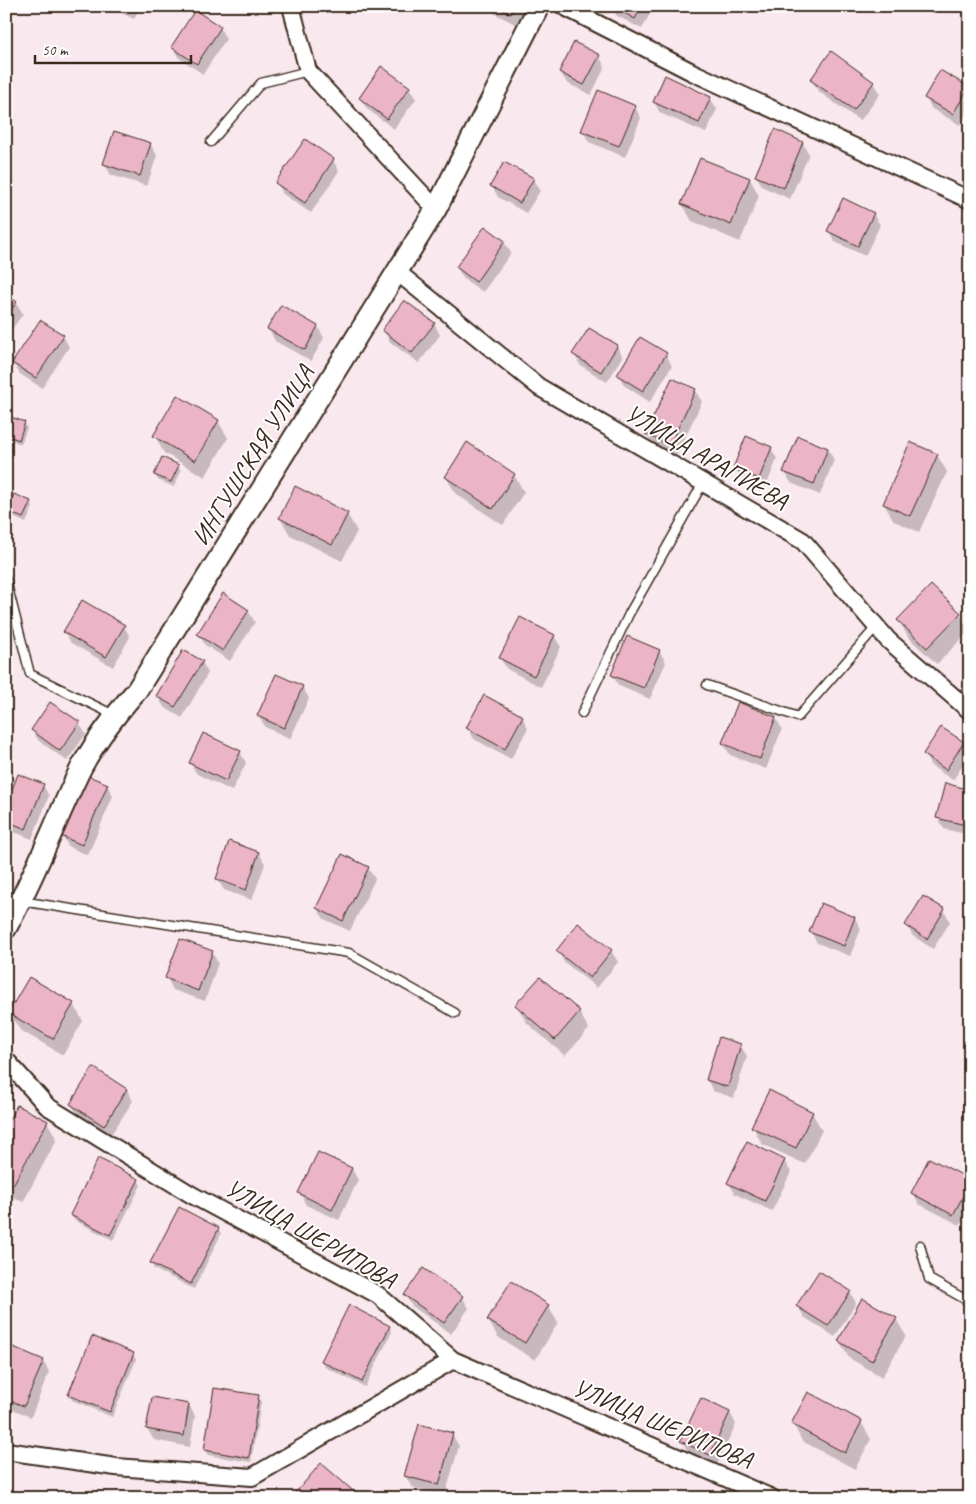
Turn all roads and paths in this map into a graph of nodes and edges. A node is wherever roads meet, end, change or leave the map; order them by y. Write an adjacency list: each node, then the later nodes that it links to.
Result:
1 (291, 6): 4 (street)
2 (539, 6): 7 (street, ИНГУШСКАЯ УЛИЦА)
3 (563, 6): 6 (street)
4 (308, 71): 5 (lane); 7 (street)
5 (211, 142)
6 (970, 200)
7 (436, 209): 8 (street, ИНГУШСКАЯ УЛИЦА)
8 (396, 271): 9 (street, УЛИЦА АРАПИЕВА); 15 (street, ИНГУШСКАЯ УЛИЦА)
9 (703, 483): 11 (street, УЛИЦА АРАПИЕВА); 14 (lane)
10 (6, 580): 15 (lane)
11 (876, 627): 12 (lane); 13 (street, УЛИЦА АРАПИЕВА)
12 (706, 685)
13 (970, 711)
14 (582, 713)
15 (114, 715): 16 (street, ИНГУШСКАЯ УЛИЦА)
16 (21, 901): 17 (street, ИНГУШСКАЯ УЛИЦА); 18 (lane)
17 (6, 928)
18 (455, 1013)
19 (6, 1060): 22 (street, УЛИЦА ШЕРИПОВА)
20 (920, 1245): 21 (lane)
21 (970, 1302)
22 (452, 1360): 23 (street); 24 (street, УЛИЦА ШЕРИПОВА)
23 (6, 1450)
24 (772, 1498)

